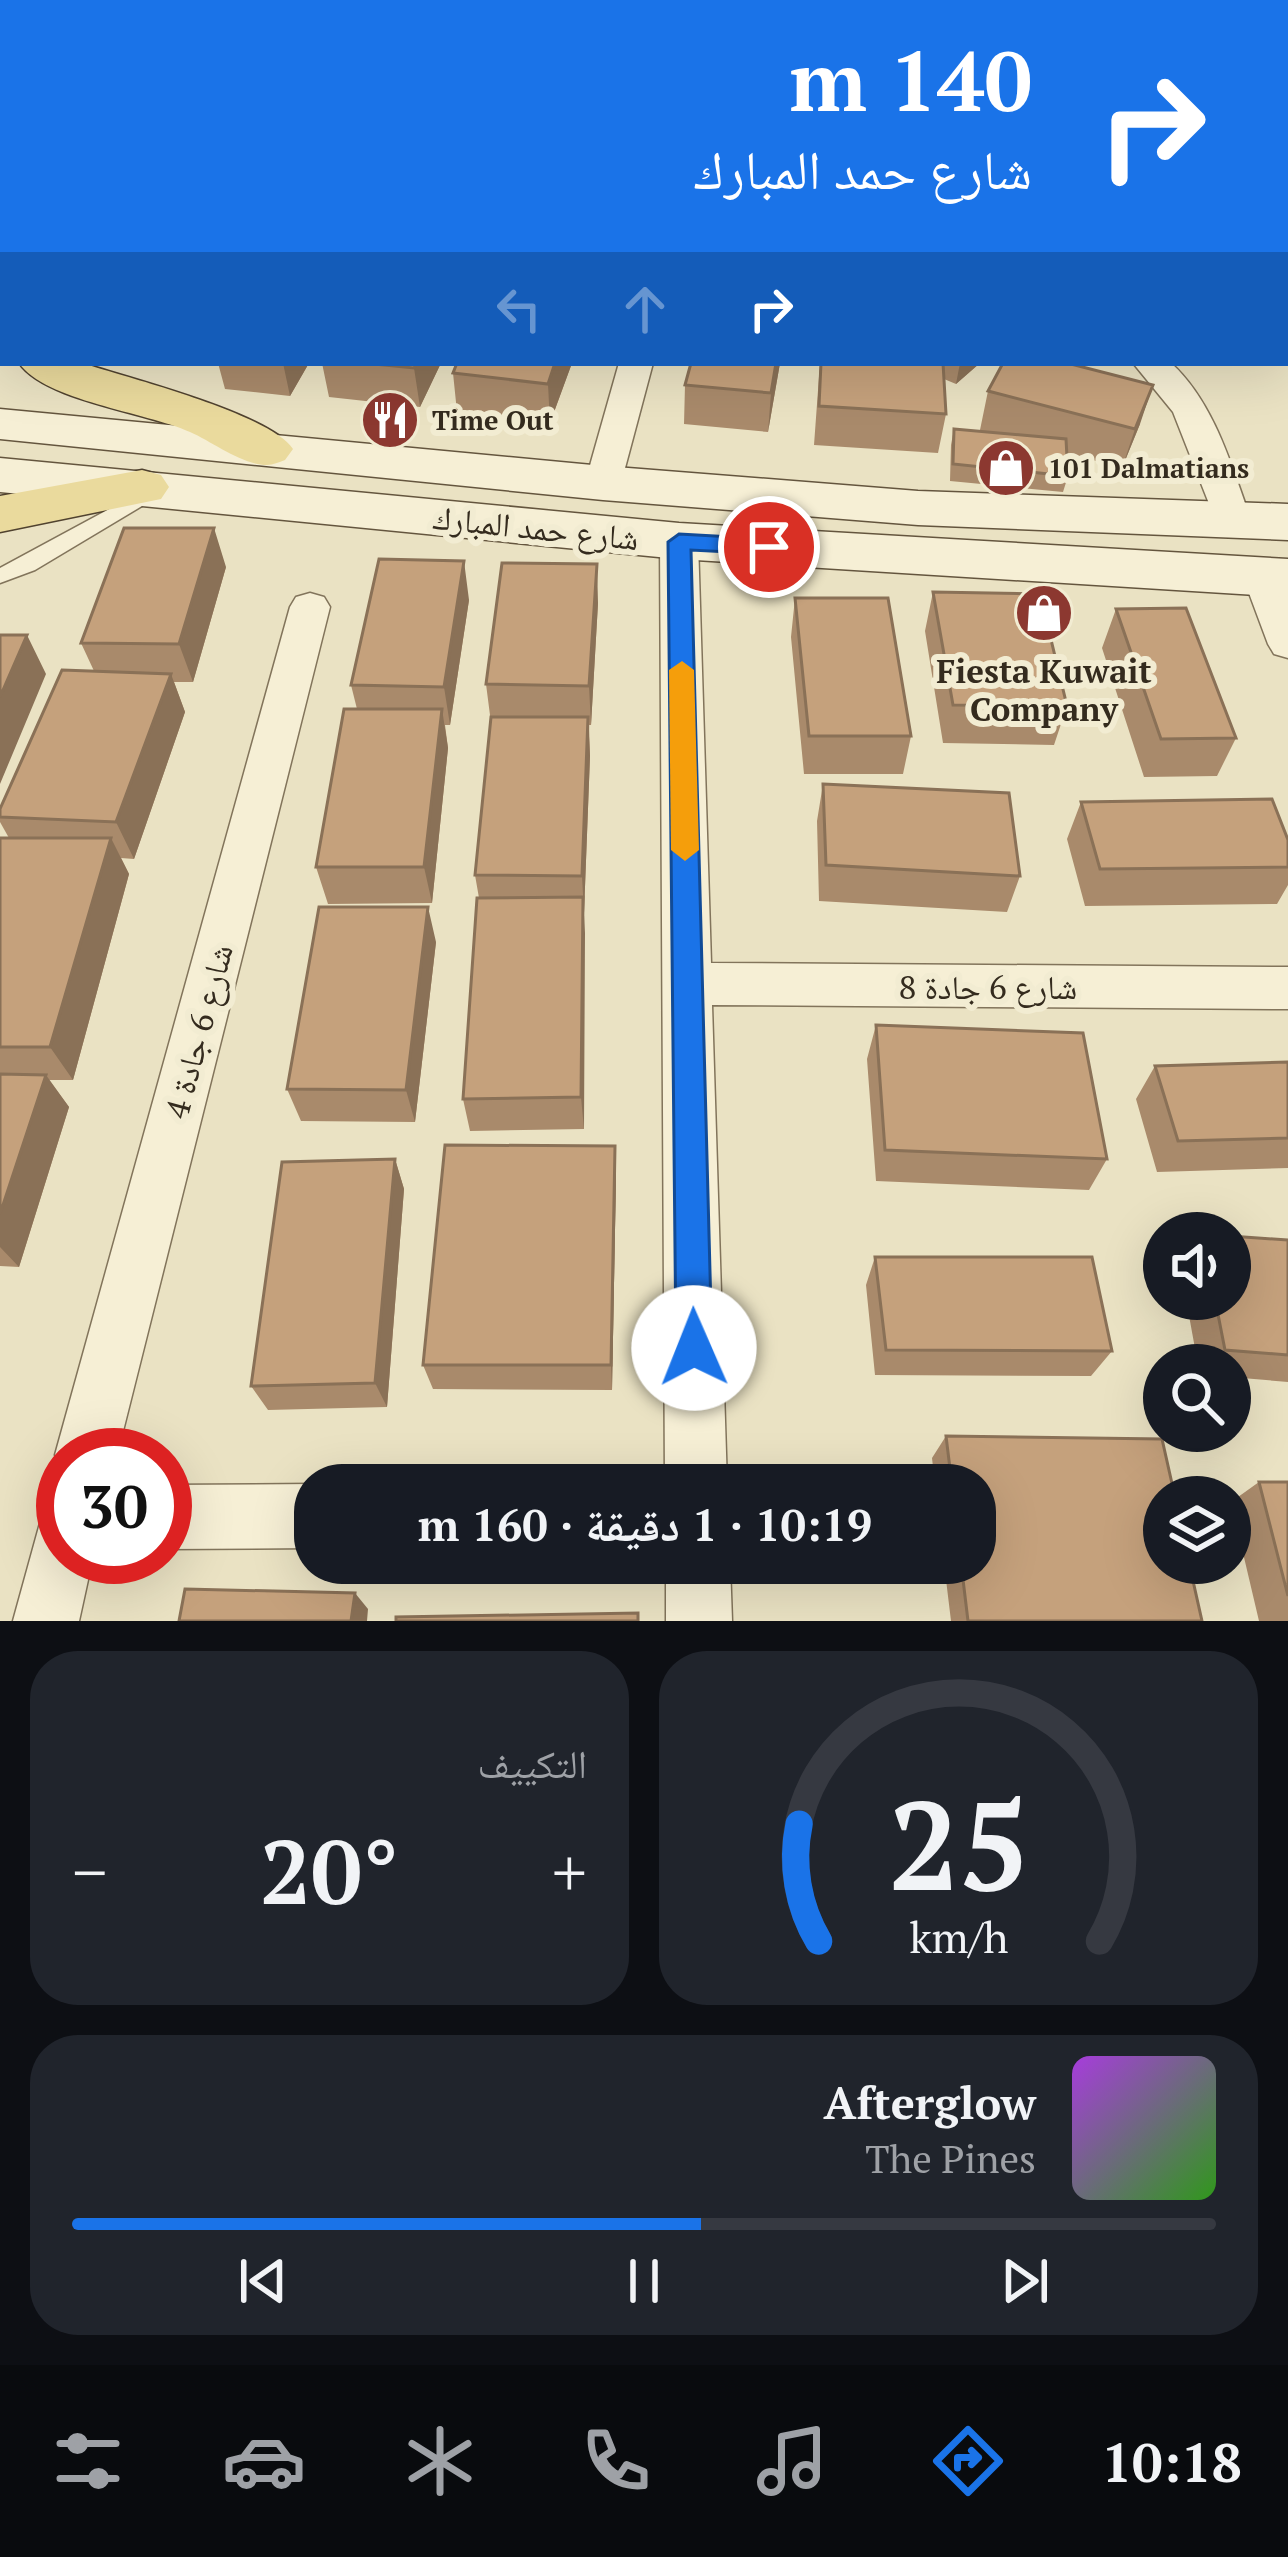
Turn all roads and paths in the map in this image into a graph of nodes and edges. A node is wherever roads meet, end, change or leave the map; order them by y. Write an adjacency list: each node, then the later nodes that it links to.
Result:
1 (50, 366): 5 (main road)
2 (635, 366): 7 (street)
3 (1160, 366): 10 (street)
4 (0, 424): 5 (main road, شارع حمد المبارك)
5 (267, 449): 7 (main road, شارع حمد المبارك)
6 (0, 475): 8 (main road, شارع حمد المبارك)
7 (603, 483): 10 (main road, شارع حمد المبارك)
8 (150, 488): 9 (main road); 12 (main road, شارع حمد المبارك); 13 (lane)
9 (0, 514)
10 (1232, 520): 11 (main road, شارع حمد المبارك)
11 (1288, 522)
12 (679, 542): 14 (main road, شارع حمد المبارك); 17 (street)
13 (0, 576)
14 (1275, 577): 16 (street)
15 (310, 607): 19 (street, شارع 6 جادة 4)
16 (1288, 644)
17 (687, 984): 18 (street, شارع 6 جادة 8); 20 (street)
18 (1288, 988)
19 (93, 1428)
20 (696, 1464)
21 (192, 1516): 22 (street)
22 (294, 1516)
23 (54, 1584): 25 (street)
24 (698, 1584): 26 (street)
25 (46, 1621)
26 (699, 1621)

